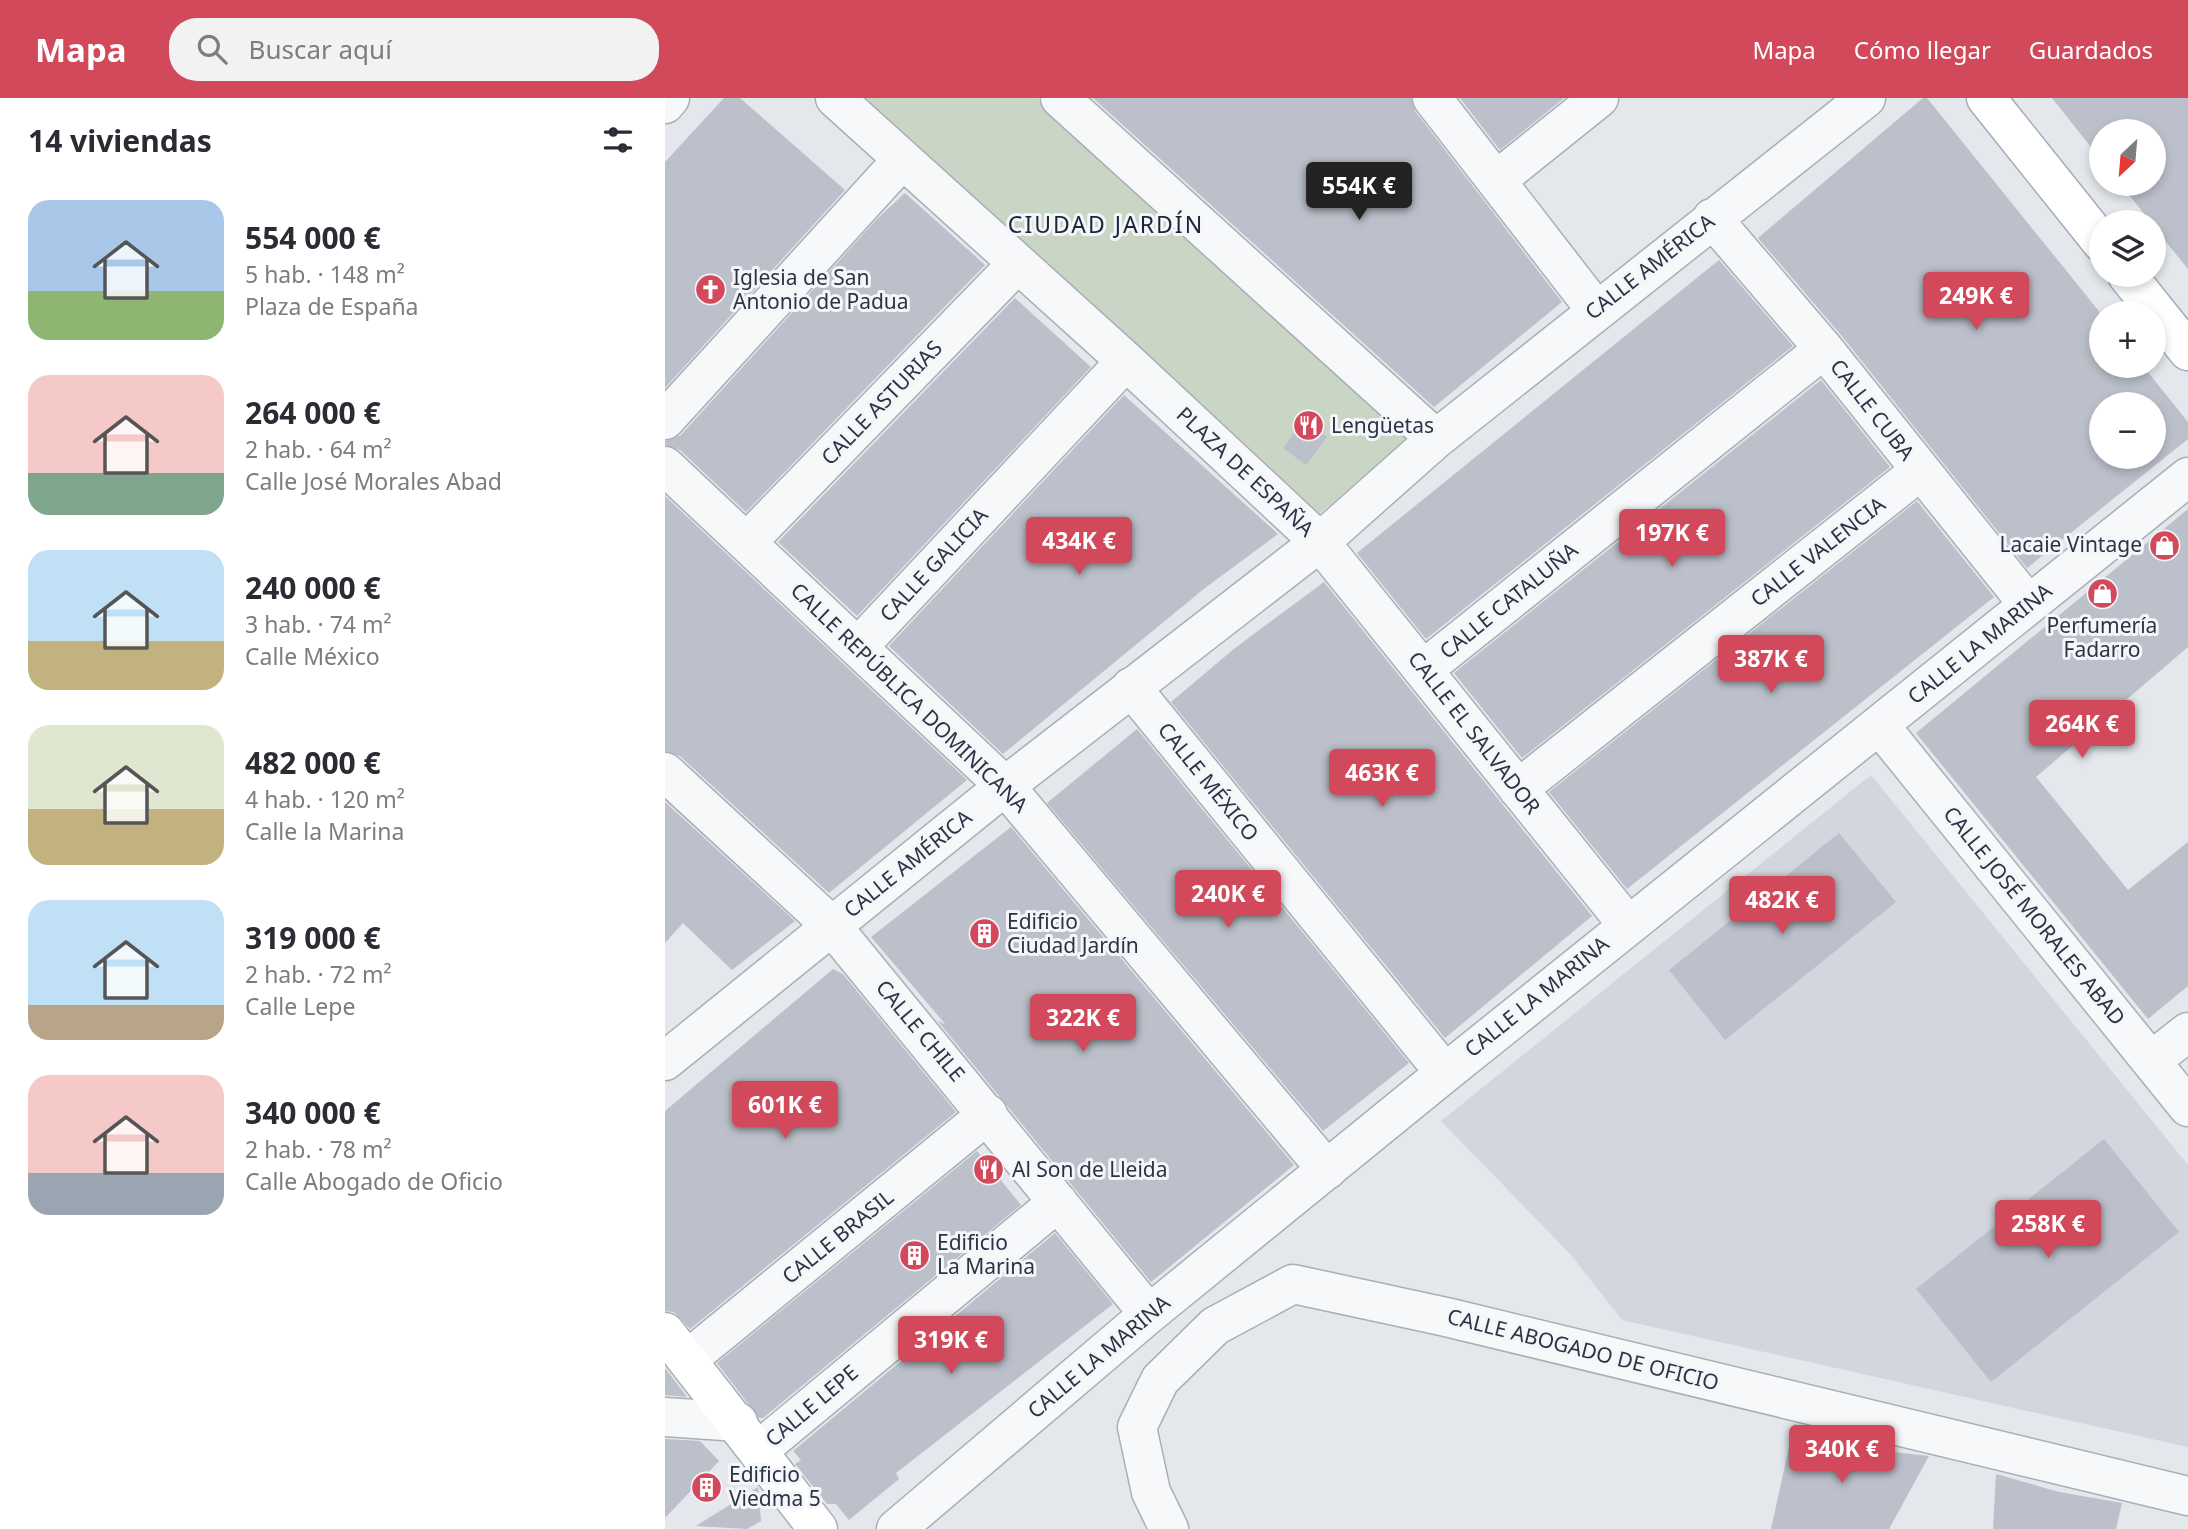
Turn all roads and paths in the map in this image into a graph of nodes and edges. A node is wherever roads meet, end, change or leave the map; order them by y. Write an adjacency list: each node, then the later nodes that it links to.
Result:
1 (670, 98): 8 (street)
2 (835, 98): 9 (street, PLAZA DE ESPAÑA)
3 (1060, 98): 20 (street)
4 (1432, 98): 10 (street)
5 (1599, 98): 10 (street)
6 (1866, 98): 11 (street, CALLE AMÉRICA)
7 (1986, 98): 12 (main road)
8 (665, 104)
9 (902, 160): 13 (street, PLAZA DE ESPAÑA); 19 (street)
10 (1498, 179): 15 (street)
11 (1712, 218): 15 (street, CALLE AMÉRICA); 16 (street, CALLE CUBA)
12 (2089, 227)
13 (1017, 264): 18 (street, PLAZA DE ESPAÑA); 24 (street, CALLE ASTURIAS)
14 (2137, 287): 17 (main road)
15 (1596, 310): 20 (street, CALLE AMÉRICA)
16 (1824, 349): 22 (street, CALLE CUBA); 28 (street, CALLE CATALUÑA)
17 (2188, 351)
18 (1126, 361): 25 (street, PLAZA DE ESPAÑA); 27 (street, CALLE GALICIA)
19 (665, 420)
20 (1436, 439): 25 (street, PLAZA DE ESPAÑA)
21 (665, 466): 24 (street, CALLE REPÚBLICA DOMINICANA)
22 (1920, 471): 26 (street, CALLE CUBA); 33 (street, CALLE VALENCIA)
23 (2188, 477): 26 (street, CALLE LA MARINA)
24 (748, 541): 27 (street, CALLE REPÚBLICA DOMINICANA)
25 (1321, 542): 28 (street, CALLE EL SALVADOR); 29 (street, CALLE AMÉRICA)
26 (2028, 604): 30 (street, CALLE LA MARINA)
27 (857, 647): 32 (street, CALLE REPÚBLICA DOMINICANA)
28 (1423, 669): 33 (street, CALLE EL SALVADOR)
29 (1131, 687): 32 (street, CALLE AMÉRICA); 39 (street, CALLE MÉXICO)
30 (1880, 726): 35 (street, CALLE LA MARINA); 38 (street, CALLE JOSÉ MORALES ABAD)
31 (665, 772): 34 (street, CALLE CHILE)
32 (1005, 786): 34 (street, CALLE AMÉRICA); 42 (street, CALLE REPÚBLICA DOMINICANA)
33 (1518, 789): 35 (street, CALLE EL SALVADOR)
34 (831, 925): 37 (street, CALLE AMÉRICA); 41 (street, CALLE CHILE)
35 (1627, 925): 39 (street, CALLE LA MARINA)
36 (2188, 1032): 38 (street)
37 (671, 1046)
38 (2151, 1061): 40 (street, CALLE JOSÉ MORALES ABAD)
39 (1445, 1073): 42 (street, CALLE LA MARINA)
40 (2188, 1107)
41 (988, 1114): 43 (street, CALLE CHILE); 45 (street, CALLE BRASIL)
42 (1327, 1170): 44 (street, CALLE LA MARINA)
43 (1058, 1202): 44 (street, CALLE CHILE); 47 (street, CALLE LEPE)
44 (1149, 1314): 50 (street, CALLE LA MARINA)
45 (676, 1345): 47 (main road)
46 (665, 1417): 47 (street)
47 (748, 1436): 49 (main road)
48 (2188, 1496): 51 (street, CALLE ABOGADO DE OFICIO)
49 (818, 1529)
50 (896, 1529)
51 (1169, 1529)

